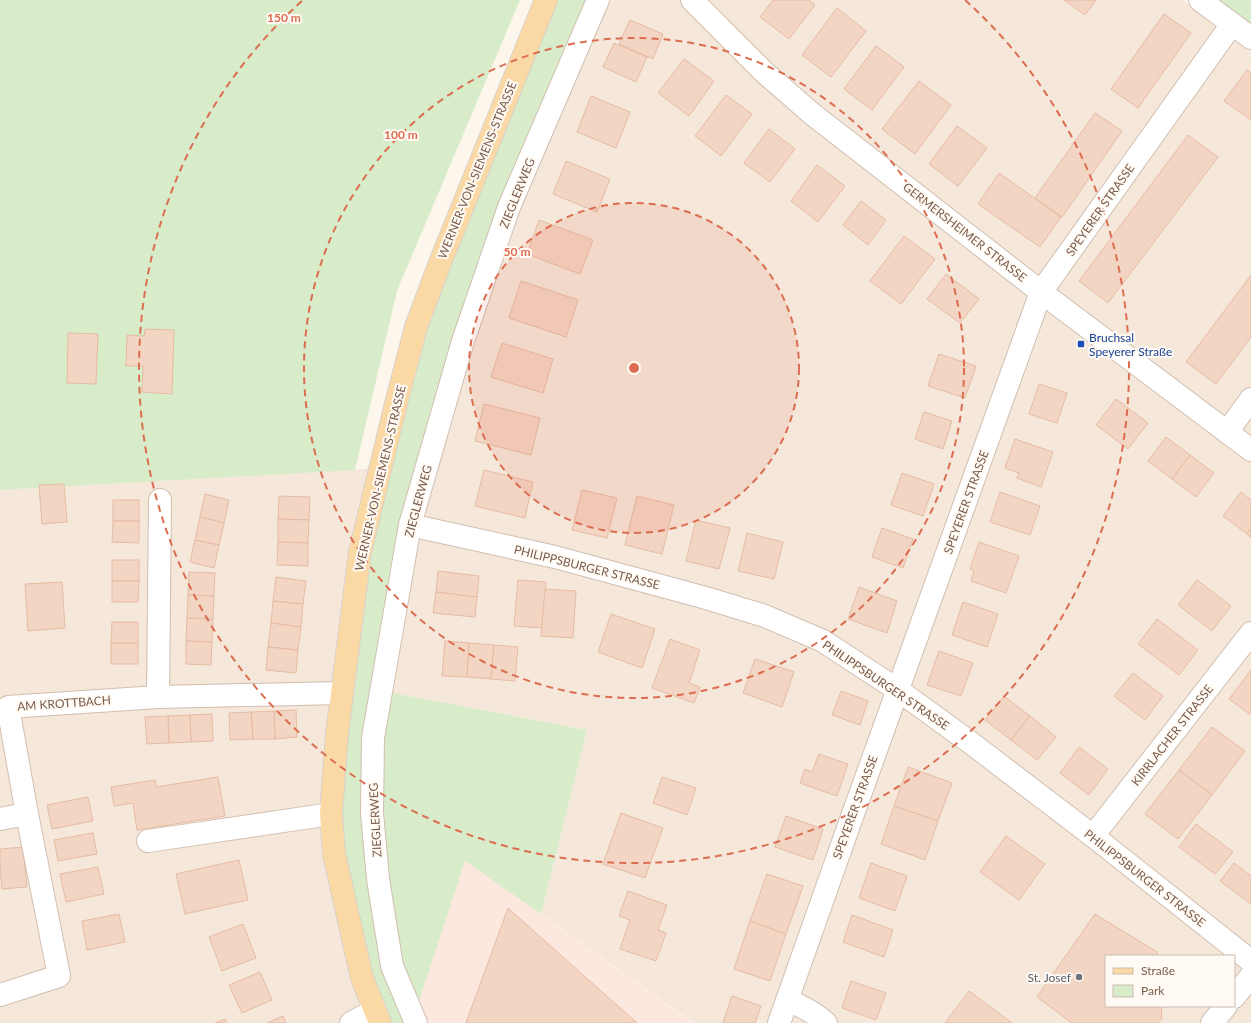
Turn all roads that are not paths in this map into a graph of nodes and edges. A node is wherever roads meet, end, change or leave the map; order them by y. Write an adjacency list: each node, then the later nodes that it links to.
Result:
1 (546, 0): 15 (main road, WERNER-VON-SIEMENS-STRASSE)
2 (598, 0): 12 (street, ZIEGLERWEG)
3 (692, 0): 7 (street, GERMERSHEIMER STRASSE)
4 (1200, 0): 5 (street)
5 (1232, 24): 6 (street); 7 (street, SPEYERER STRASSE)
6 (1251, 38)
7 (1041, 292): 9 (street, GERMERSHEIMER STRASSE); 14 (street, SPEYERER STRASSE)
8 (1251, 399): 9 (street)
9 (1227, 432): 10 (street, GERMERSHEIMER STRASSE)
10 (1251, 450)
11 (160, 500): 16 (street)
12 (410, 525): 14 (street, PHILIPPSBURGER STRASSE); 30 (street, ZIEGLERWEG)
13 (1251, 633): 20 (street, KIRRLACHER STRASSE)
14 (898, 690): 20 (street, PHILIPPSBURGER STRASSE); 26 (street, SPEYERER STRASSE)
15 (341, 693): 16 (street, AM KROTTBACH); 18 (main road, WERNER-VON-SIEMENS-STRASSE)
16 (158, 697): 17 (street, AM KROTTBACH)
17 (27, 814): 19 (street); 24 (street, AM KROTTBACH)
18 (331, 814): 21 (street); 28 (main road, WERNER-VON-SIEMENS-STRASSE)
19 (0, 819)
20 (1092, 836): 22 (street, PHILIPPSBURGER STRASSE)
21 (148, 841)
22 (1251, 962)
23 (1251, 976): 25 (street)
24 (0, 995)
25 (1235, 996)
26 (787, 1000): 31 (street, SPEYERER STRASSE); 32 (street)
27 (1225, 1007): 33 (street)
28 (377, 1017): 29 (street)
29 (351, 1023)
30 (416, 1023)
31 (779, 1023)
32 (826, 1023)
33 (1212, 1023)

